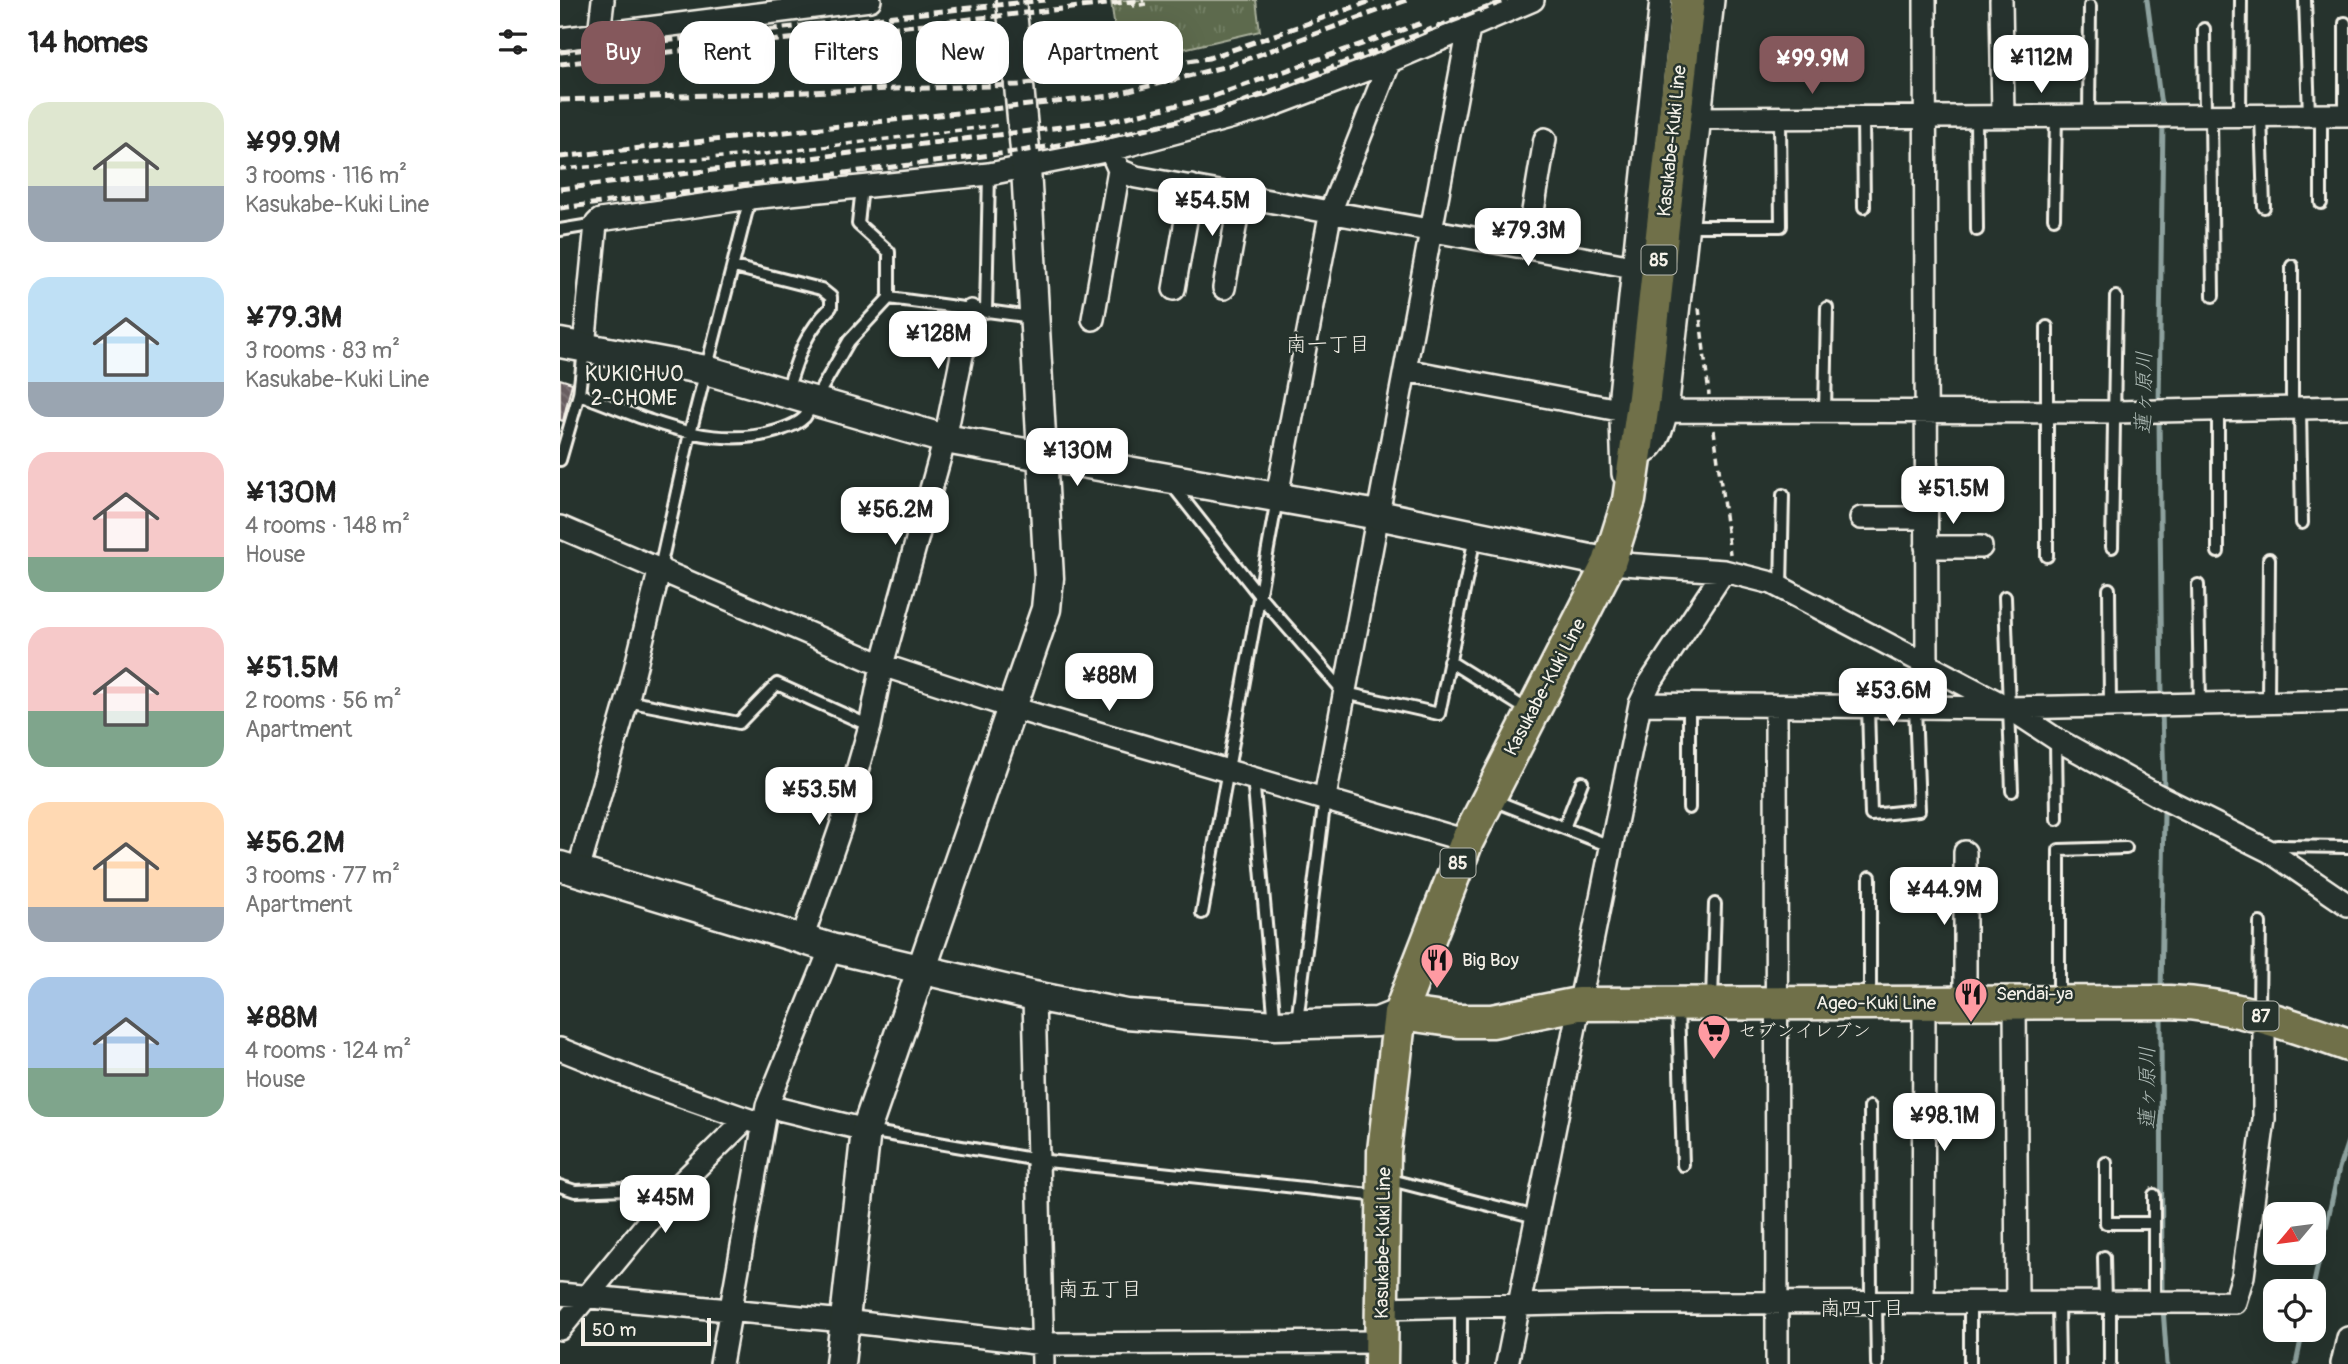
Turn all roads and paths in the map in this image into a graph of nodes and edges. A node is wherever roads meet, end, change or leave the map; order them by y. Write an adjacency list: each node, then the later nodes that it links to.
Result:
1 (603, 0): 15 (street)
2 (870, 0): 17 (street)
3 (1011, 0): 38 (street)
4 (1133, 0): 13 (path)
5 (1533, 0): 18 (street)
6 (1661, 0): 58 (street)
7 (1688, 0): 35 (main road, Kasukabe-Kuki Line / 85)
8 (1713, 0): 35 (street)
9 (1925, 0): 33 (street)
10 (2001, 0): 27 (street)
11 (2241, 0): 23 (lane)
12 (2305, 0): 24 (lane)
13 (1146, 4)
14 (2090, 6): 29 (lane)
15 (601, 21)
16 (2345, 23): 25 (lane)
17 (665, 26)
18 (1469, 27): 22 (street); 53 (street)
19 (2204, 29): 30 (lane)
20 (581, 36): 21 (street)
21 (560, 39)
22 (1390, 61): 37 (street); 49 (street)
23 (2250, 115): 24 (street); 30 (street); 48 (lane)
24 (2315, 115): 25 (street); 46 (lane)
25 (2347, 115)
26 (1976, 116): 27 (street); 33 (street); 55 (lane)
27 (2003, 116): 28 (street)
28 (2056, 116): 29 (street); 50 (lane)
29 (2089, 116): 30 (street)
30 (2208, 116): 62 (lane)
31 (1780, 117): 32 (street); 35 (street); 52 (lane)
32 (1863, 117): 33 (street); 47 (lane)
33 (1926, 117): 79 (street)
34 (1009, 124): 39 (path)
35 (1686, 124): 52 (street); 87 (main road, Kasukabe-Kuki Line / 85)
36 (1545, 139): 56 (street)
37 (1110, 150): 38 (street); 40 (street)
38 (1026, 167): 41 (street); 67 (street)
39 (560, 169)
40 (1119, 170): 42 (street); 68 (street)
41 (989, 174): 43 (street); 66 (lane)
42 (1192, 186): 44 (street); 61 (street)
43 (862, 187): 45 (street); 64 (lane)
44 (1241, 195): 49 (street); 60 (street)
45 (750, 198): 51 (street); 57 (lane)
46 (2320, 203)
47 (1864, 207)
48 (2264, 207)
49 (1331, 210): 53 (street); 91 (street)
50 (2054, 218)
51 (597, 224): 54 (lane); 70 (street)
52 (1688, 226): 78 (street)
53 (1432, 228): 56 (street); 72 (street)
54 (560, 230)
55 (1977, 230)
56 (1527, 247): 58 (street)
57 (734, 267): 71 (lane); 74 (lane)
58 (1633, 267): 77 (street)
59 (2292, 267): 76 (lane)
60 (1224, 288)
61 (1174, 289)
62 (2213, 296)
63 (2116, 297): 83 (lane)
64 (890, 298): 66 (lane); 74 (lane)
65 (1827, 308): 82 (lane)
66 (979, 311): 67 (lane); 85 (street)
67 (1032, 317): 86 (street)
68 (1093, 319)
69 (2047, 327): 80 (lane)
70 (572, 345): 71 (street); 73 (lane)
71 (706, 370): 74 (street); 84 (lane)
72 (1405, 370): 77 (street); 93 (street)
73 (579, 394): 84 (lane); 88 (lane)
74 (799, 399): 84 (lane); 85 (street)
75 (2348, 407): 76 (street)
76 (2296, 408): 81 (street); 96 (lane)
77 (1619, 410): 92 (street)
78 (1667, 411): 82 (street); 87 (street)
79 (1924, 411): 80 (street); 82 (street); 95 (street)
80 (2048, 411): 83 (street); 103 (lane)
81 (2218, 411): 83 (street); 102 (lane)
82 (1825, 412)
83 (2115, 412): 101 (lane)
84 (690, 433): 106 (lane)
85 (945, 439): 86 (street); 115 (street)
86 (1040, 457): 89 (street); 127 (street)
87 (1636, 458): 92 (main road, Kasukabe-Kuki Line / 85)
88 (560, 460)
89 (1166, 477): 91 (street); 111 (lane)
90 (1783, 495): 109 (lane)
91 (1278, 496): 93 (street); 111 (lane)
92 (1629, 500): 105 (main road, Kasukabe-Kuki Line / 85)
93 (1378, 515): 98 (street); 116 (street)
94 (1861, 518): 95 (street)
95 (1925, 518): 99 (street)
96 (2302, 523)
97 (560, 527): 106 (street)
98 (1476, 537): 105 (street); 113 (lane)
99 (1926, 547): 100 (street); 114 (street)
100 (1981, 547)
101 (2112, 548)
102 (2218, 552)
103 (2047, 556)
104 (2269, 559): 120 (lane)
105 (1609, 564): 107 (street); 129 (main road, Kasukabe-Kuki Line / 85)
106 (660, 568): 115 (street); 117 (street)
107 (1724, 571): 109 (street); 121 (street)
108 (2198, 586): 119 (lane)
109 (1781, 588): 114 (street)
110 (2109, 589): 123 (lane)
111 (1259, 595): 116 (lane); 132 (lane)
112 (2005, 597): 128 (lane)
113 (1449, 662): 116 (lane); 129 (lane)
114 (1927, 664): 128 (street)
115 (883, 665): 127 (street); 130 (street)
116 (1345, 693): 136 (street)
117 (627, 701): 130 (lane); 147 (street)
118 (2348, 701): 120 (street)
119 (2200, 703): 120 (street); 123 (street)
120 (2268, 703)
121 (1640, 704): 122 (street); 142 (street)
122 (1689, 705): 124 (street); 138 (lane)
123 (2110, 705): 128 (street)
124 (1776, 707): 125 (street); 162 (street)
125 (1868, 707): 126 (street); 126 (lane)
126 (1915, 707): 128 (street)
127 (1013, 708): 132 (street); 155 (street)
128 (2009, 708): 131 (street); 135 (lane)
129 (1531, 712): 137 (main road, Kasukabe-Kuki Line / 85)
130 (870, 726): 153 (street)
131 (2056, 739): 139 (lane); 150 (street)
132 (1227, 769): 133 (street); 151 (lane)
133 (1253, 777): 136 (street); 168 (lane)
134 (1582, 782): 140 (lane)
135 (2012, 791)
136 (1325, 797): 141 (street); 168 (lane)
137 (1487, 797): 140 (lane); 141 (main road, Kasukabe-Kuki Line / 85)
138 (1689, 808)
139 (2057, 819)
140 (1564, 828): 142 (lane)
141 (1467, 841): 166 (main road, Kasukabe-Kuki Line / 85)
142 (1610, 846): 159 (street)
143 (2277, 846): 144 (lane)
144 (2348, 847)
145 (2126, 848): 158 (lane)
146 (1965, 852): 165 (street)
147 (569, 869): 153 (street)
148 (1870, 877): 163 (lane)
149 (1716, 904): 161 (lane)
150 (2348, 905)
151 (1202, 913)
152 (2260, 923): 167 (lane)
153 (802, 939): 154 (street)
154 (831, 948): 155 (street); 172 (street)
155 (921, 970): 156 (street); 173 (street)
156 (1034, 996): 168 (street); 174 (street)
157 (2015, 1002): 158 (main road, Ageo-Kuki Line / 87); 165 (main road, Ageo-Kuki Line / 87); 189 (street)
158 (2059, 1002): 167 (main road, Ageo-Kuki Line / 87)
159 (1578, 1003): 160 (main road, Ageo-Kuki Line / 87); 166 (main road, Ageo-Kuki Line / 87); 181 (street)
160 (1678, 1003): 161 (main road, Ageo-Kuki Line / 87); 176 (lane)
161 (1712, 1003): 162 (main road, Ageo-Kuki Line / 87)
162 (1777, 1003): 163 (main road, Ageo-Kuki Line / 87); 193 (street)
163 (1870, 1003): 164 (main road, Ageo-Kuki Line / 87)
164 (1924, 1003): 165 (main road, Ageo-Kuki Line / 87); 187 (street)
165 (1965, 1003)
166 (1400, 1013): 168 (street); 179 (main road, Kasukabe-Kuki Line / 85)
167 (2262, 1016): 169 (main road, Ageo-Kuki Line / 87); 192 (street)
168 (1286, 1025)
169 (2348, 1045)
170 (560, 1049): 172 (street)
171 (1870, 1107): 186 (lane)
172 (759, 1117): 173 (street); 178 (street); 197 (street)
173 (866, 1130): 174 (lane); 198 (street)
174 (1038, 1160): 179 (lane); 202 (street)
175 (2106, 1163): 182 (lane)
176 (1683, 1165)
177 (560, 1186): 178 (lane)
178 (677, 1187): 185 (street)
179 (1383, 1187): 181 (lane); 196 (main road, Kasukabe-Kuki Line / 85)
180 (2154, 1195): 182 (lane)
181 (1536, 1217): 194 (street)
182 (2154, 1223): 192 (lane)
183 (2104, 1257): 191 (lane)
184 (560, 1294): 185 (street)
185 (584, 1297): 197 (street); 199 (street)
186 (1874, 1303): 187 (street); 193 (street); 208 (lane)
187 (1923, 1303): 188 (street)
188 (1970, 1303): 189 (street); 209 (lane)
189 (2017, 1303): 190 (street)
190 (2058, 1303): 191 (street); 210 (lane)
191 (2108, 1303): 192 (street); 211 (lane)
192 (2154, 1303)
193 (1778, 1304): 194 (street); 207 (street)
194 (1518, 1305): 195 (street); 206 (street)
195 (1461, 1306): 196 (street); 205 (lane)
196 (1381, 1308): 201 (main road, Kasukabe-Kuki Line / 85)
197 (731, 1312): 198 (street); 203 (street)
198 (844, 1321): 202 (street); 204 (street)
199 (560, 1329)
200 (2348, 1338): 212 (street)
201 (1381, 1353): 202 (street)
202 (1043, 1354)
203 (721, 1364)
204 (840, 1364)
205 (1461, 1364)
206 (1507, 1364)
207 (1777, 1364)
208 (1877, 1364)
209 (1970, 1364)
210 (2059, 1364)
211 (2110, 1364)
212 (2342, 1364)

